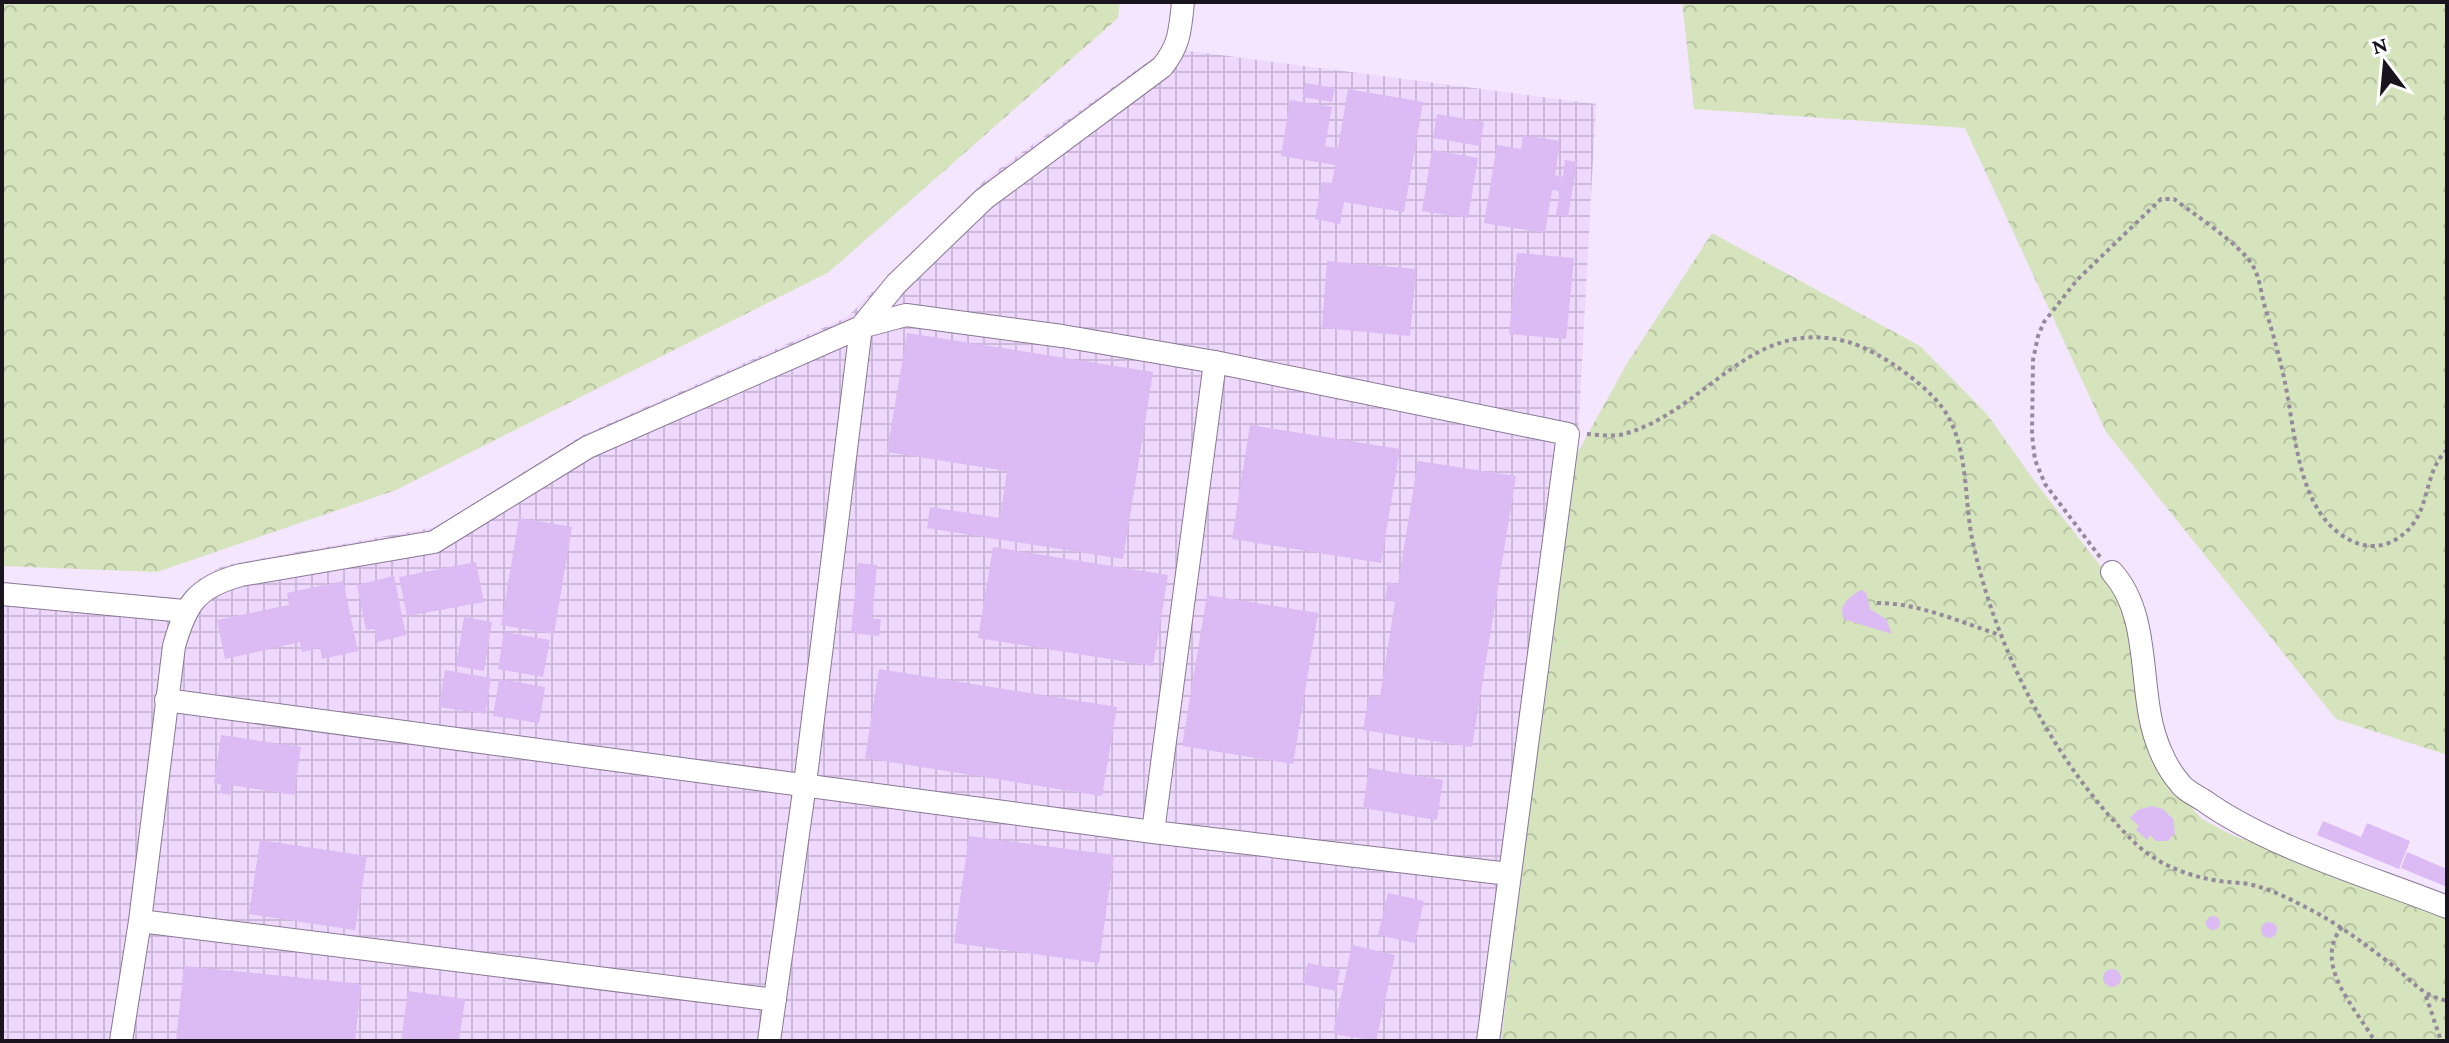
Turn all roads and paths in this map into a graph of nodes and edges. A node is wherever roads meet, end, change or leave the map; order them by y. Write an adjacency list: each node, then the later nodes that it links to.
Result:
1 (1183, 2): 2 (street)
2 (861, 327): 3 (street); 9 (street); 12 (street)
3 (1215, 362): 4 (street); 13 (street)
4 (1568, 434): 10 (path); 14 (street)
5 (2447, 450): 6 (path)
6 (2112, 572): 15 (street)
7 (2, 594): 9 (street)
8 (1877, 603): 10 (path)
9 (184, 611): 11 (street)
10 (2000, 635): 17 (path)
11 (166, 700): 12 (street); 16 (street)
12 (805, 784): 13 (street); 19 (street)
13 (1153, 832): 14 (street)
14 (1509, 874): 24 (street)
15 (2447, 907)
16 (140, 921): 19 (street); 22 (street)
17 (2342, 927): 18 (path); 21 (path)
18 (2426, 996): 20 (path); 25 (path)
19 (775, 1000): 23 (street)
20 (2447, 1001)
21 (2374, 1040)
22 (121, 1041)
23 (769, 1041)
24 (1488, 1041)
25 (2441, 1041)

